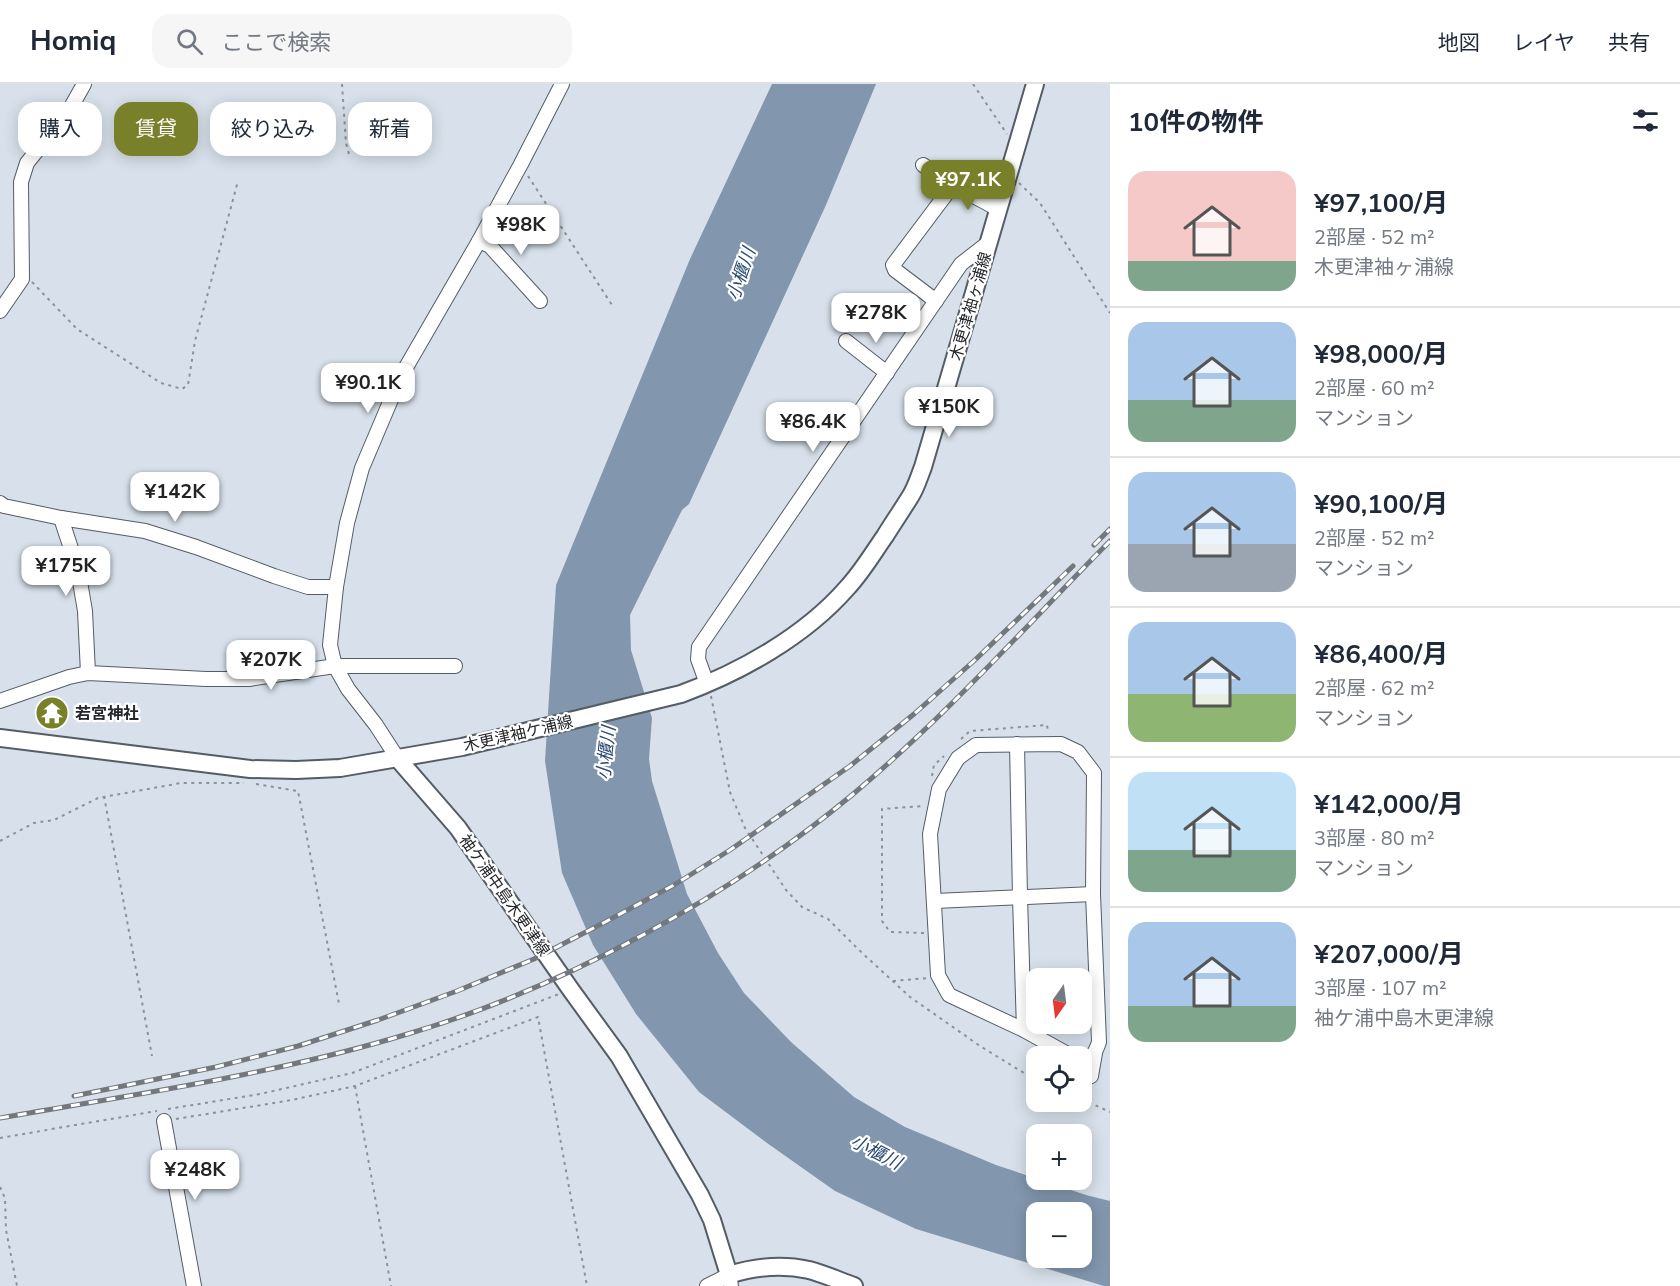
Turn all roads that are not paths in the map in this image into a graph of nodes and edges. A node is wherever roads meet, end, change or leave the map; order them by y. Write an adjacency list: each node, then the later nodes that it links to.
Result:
1 (84, 84): 11 (street)
2 (562, 84): 7 (street)
3 (1035, 84): 6 (main road, 木更津袖ヶ浦線)
4 (923, 165): 5 (street)
5 (953, 185): 6 (street); 10 (street)
6 (998, 209): 8 (main road, 木更津袖ヶ浦線)
7 (479, 241): 9 (street); 16 (street)
8 (988, 243): 10 (street); 20 (main road, 木更津袖ヶ浦線)
9 (540, 301)
10 (936, 301): 13 (street)
11 (0, 311)
12 (846, 341): 13 (street)
13 (887, 373): 20 (street)
14 (0, 503): 15 (street)
15 (61, 518): 16 (street); 19 (street)
16 (336, 587): 17 (street)
17 (335, 666): 18 (street); 19 (street); 24 (street)
18 (455, 666)
19 (88, 673): 21 (street)
20 (707, 684): 24 (main road, 木更津袖ケ浦線)
21 (0, 701)
22 (0, 738): 24 (main road)
23 (1017, 744): 25 (street); 26 (street); 27 (street)
24 (398, 759): 34 (main road, 袖ケ浦中島木更津線)
25 (1094, 894): 26 (street); 30 (street)
26 (1020, 897): 27 (street); 28 (street)
27 (935, 901): 28 (street)
28 (1024, 1030): 29 (street)
29 (1053, 1046)
30 (1095, 1053): 31 (street); 32 (street)
31 (1092, 1055)
32 (1092, 1070)
33 (164, 1121): 35 (street)
34 (730, 1280): 36 (street); 37 (main road)
35 (194, 1286)
36 (707, 1286)
37 (854, 1286)

